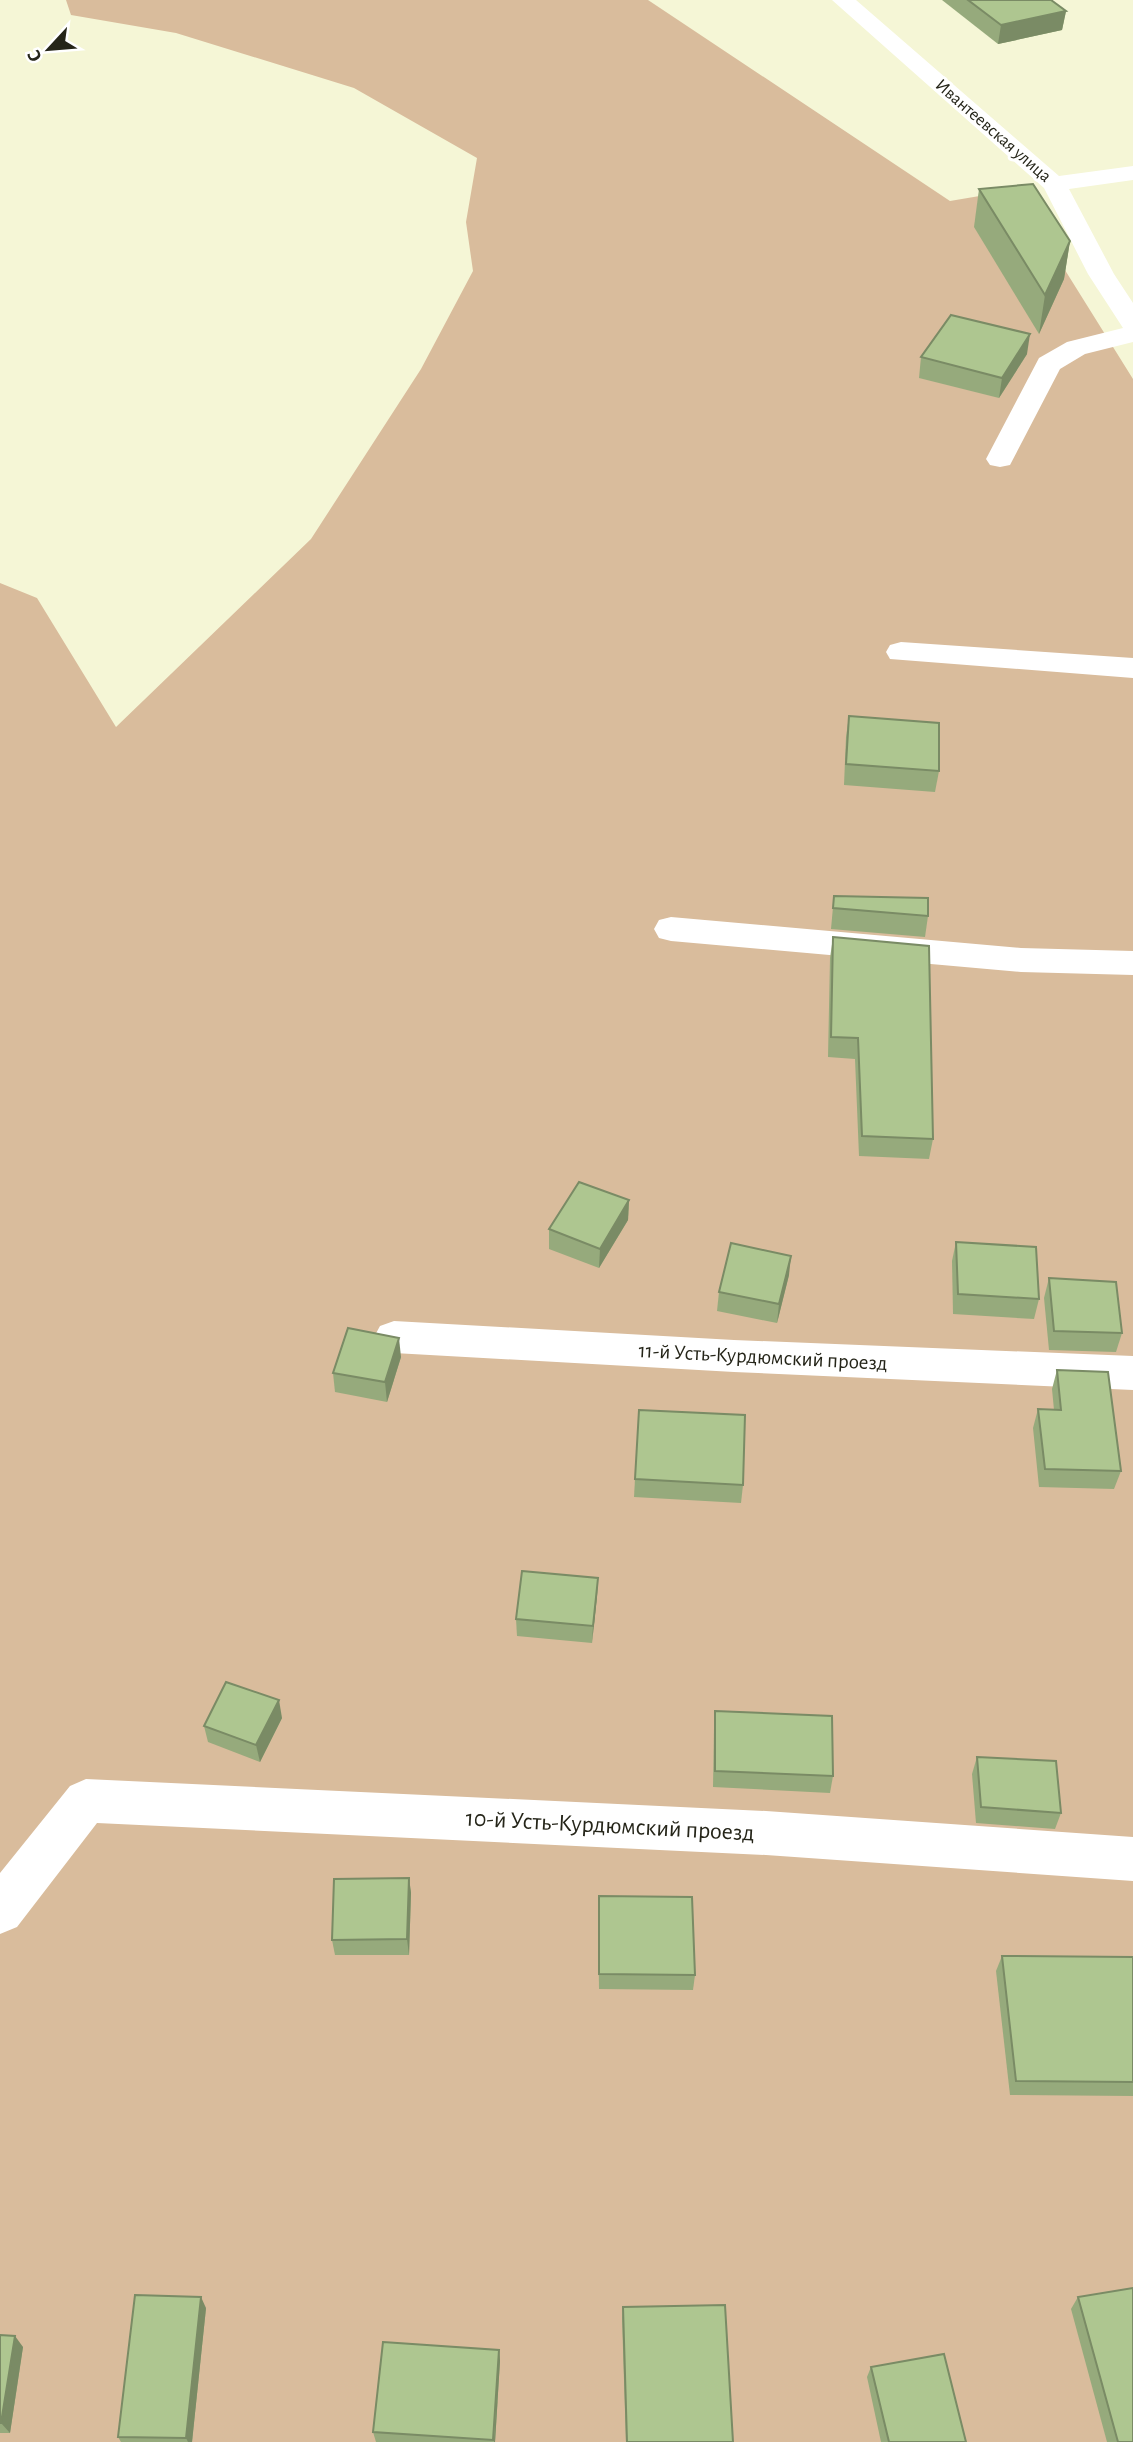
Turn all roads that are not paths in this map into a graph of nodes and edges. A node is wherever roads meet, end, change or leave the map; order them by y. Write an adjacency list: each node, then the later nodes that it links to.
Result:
1 (843, 0): 3 (street, Ивантеевская улица)
2 (1133, 173): 3 (street)
3 (1054, 184): 4 (street, Ивантеевская улица)
4 (1101, 274): 5 (street); 6 (street, Ивантеевская улица)
5 (1133, 278)
6 (1133, 323)
7 (1133, 334): 8 (street)
8 (1000, 459)
9 (901, 652): 10 (street)
10 (1133, 667)
11 (671, 929): 12 (street)
12 (1133, 963)
13 (394, 1337): 14 (street, 11-й Усть-Курдюмский проезд)
14 (1133, 1373)
15 (1133, 1858): 16 (street, 10-й Усть-Курдюмский проезд)
16 (0, 1912)

